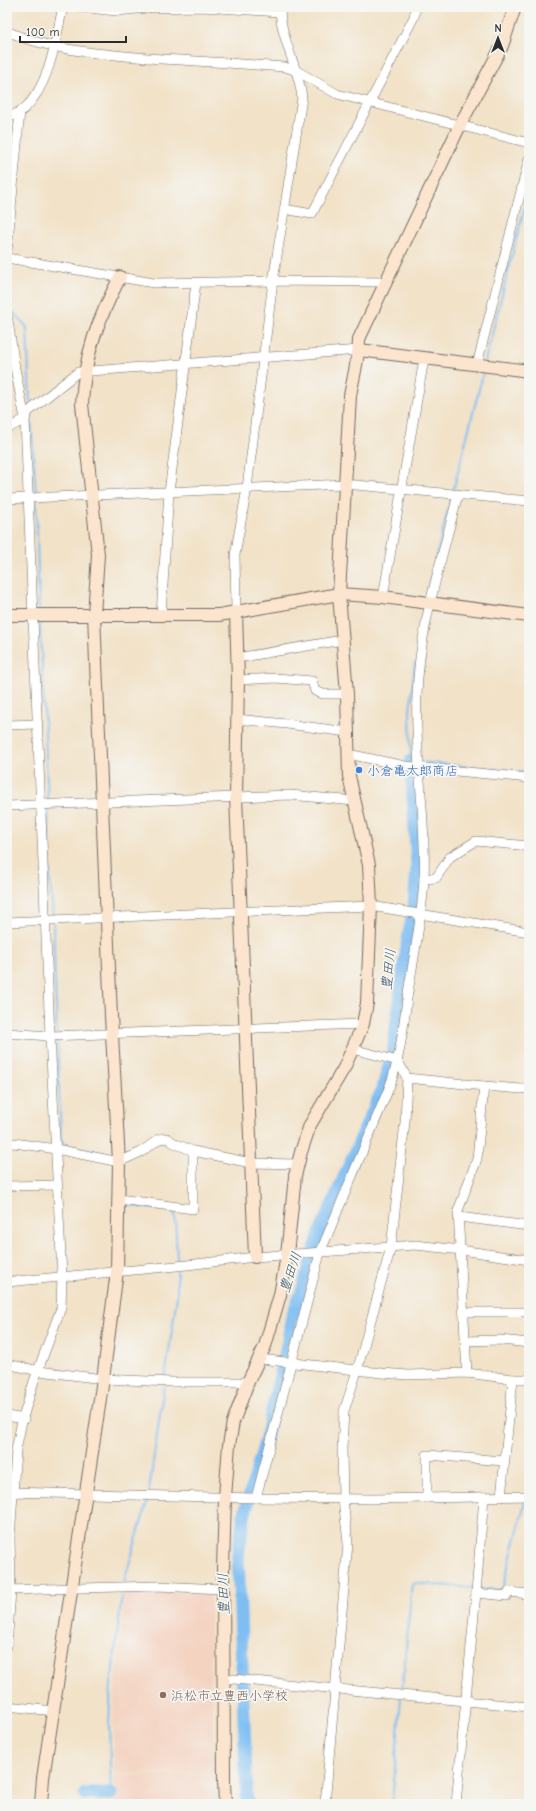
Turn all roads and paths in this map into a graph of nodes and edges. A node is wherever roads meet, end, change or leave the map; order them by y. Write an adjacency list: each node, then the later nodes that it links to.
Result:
1 (63, 7): 7 (street)
2 (80, 7): 5 (street)
3 (416, 7): 9 (street)
4 (515, 7): 12 (street)
5 (280, 10): 8 (street)
6 (7, 31): 7 (street)
7 (54, 45): 8 (street); 10 (street)
8 (297, 71): 9 (street); 15 (street)
9 (370, 102): 12 (street); 15 (street)
10 (20, 111): 11 (street); 16 (street)
11 (7, 119)
12 (460, 125): 13 (street); 20 (street)
13 (529, 143)
14 (529, 159): 27 (street)
15 (284, 209): 19 (street)
16 (7, 252)
17 (7, 258): 18 (street)
18 (120, 277): 21 (street); 28 (street)
19 (273, 281): 20 (street); 21 (street); 24 (street)
20 (386, 282): 23 (street)
21 (196, 283): 26 (street)
22 (7, 314): 30 (street)
23 (359, 350): 24 (street); 25 (street); 32 (street)
24 (264, 358): 26 (street); 33 (street)
25 (424, 359): 27 (street); 34 (street)
26 (185, 364): 28 (street); 35 (street)
27 (482, 365): 29 (street)
28 (85, 371): 30 (street); 37 (street)
29 (529, 371)
30 (25, 419): 31 (street); 38 (street)
31 (7, 429)
32 (345, 484): 33 (street); 34 (street); 41 (street)
33 (247, 488): 35 (street); 44 (street)
34 (402, 489): 36 (street); 42 (street)
35 (169, 492): 37 (street); 48 (street)
36 (458, 494): 40 (street); 43 (street)
37 (91, 495): 38 (street); 47 (street)
38 (33, 498): 39 (street); 46 (street)
39 (7, 499)
40 (529, 501)
41 (339, 594): 42 (street); 44 (street); 50 (street)
42 (383, 597): 43 (street)
43 (426, 603): 49 (street); 59 (street)
44 (236, 612): 48 (street); 51 (street)
45 (7, 615): 46 (street)
46 (33, 615): 47 (street); 55 (street)
47 (94, 615): 48 (street); 63 (street)
48 (161, 615)
49 (529, 616)
50 (342, 640): 51 (street); 53 (street)
51 (237, 658): 52 (street)
52 (238, 680): 53 (street); 54 (street)
53 (347, 694): 57 (street)
54 (237, 720): 57 (street); 61 (street)
55 (38, 724): 56 (street); 64 (street)
56 (7, 725)
57 (348, 732): 58 (street)
58 (348, 754): 59 (street); 62 (street)
59 (418, 767): 60 (street); 67 (street)
60 (529, 778)
61 (236, 797): 62 (street); 63 (street); 69 (street)
62 (354, 801): 68 (street)
63 (102, 802): 64 (street); 71 (street)
64 (42, 804): 65 (street); 72 (street)
65 (7, 806)
66 (529, 846): 67 (street)
67 (424, 879): 70 (street)
68 (371, 906): 69 (street); 70 (street); 75 (street)
69 (240, 912): 71 (street); 76 (street)
70 (419, 914): 74 (street); 81 (street)
71 (108, 918): 72 (street); 78 (street)
72 (51, 920): 73 (street); 79 (street)
73 (7, 922)
74 (529, 932)
75 (363, 1024): 76 (street); 80 (street)
76 (245, 1028): 78 (street); 89 (street)
77 (7, 1033): 79 (street)
78 (112, 1034): 79 (street); 88 (street)
79 (55, 1036): 86 (street)
80 (353, 1049): 81 (street); 90 (street)
81 (398, 1061): 82 (street); 98 (street)
82 (407, 1078): 83 (street); 96 (street)
83 (484, 1086): 84 (street); 94 (street)
84 (529, 1088)
85 (7, 1144): 86 (street)
86 (56, 1149): 88 (street); 91 (street)
87 (193, 1151): 88 (street); 89 (street); 93 (street)
88 (119, 1162): 93 (street)
89 (251, 1163): 90 (street); 100 (street)
90 (297, 1164): 99 (street)
91 (57, 1185): 92 (street); 103 (street)
92 (7, 1186)
93 (119, 1199): 102 (street)
94 (459, 1216): 95 (street); 97 (street)
95 (529, 1226)
96 (391, 1247): 97 (street); 98 (street); 113 (street)
97 (461, 1250): 101 (street); 105 (street)
98 (319, 1253): 99 (street); 110 (street)
99 (287, 1255): 100 (street); 109 (street)
100 (255, 1257): 102 (street)
101 (529, 1260)
102 (117, 1271): 103 (street); 115 (street)
103 (62, 1276): 104 (street); 112 (street)
104 (7, 1282)
105 (464, 1312): 106 (street); 107 (street)
106 (529, 1312)
107 (465, 1340): 108 (street); 114 (street)
108 (529, 1343)
109 (260, 1359): 110 (street); 118 (street)
110 (290, 1363): 113 (street); 128 (street)
111 (7, 1364): 112 (street)
112 (39, 1371): 115 (street); 120 (street)
113 (357, 1371): 114 (street); 130 (street)
114 (467, 1373): 116 (street)
115 (103, 1379): 118 (street); 123 (street)
116 (513, 1379): 117 (street); 121 (street)
117 (529, 1379)
118 (248, 1382): 125 (street)
119 (7, 1416): 120 (street)
120 (24, 1419): 122 (street)
121 (504, 1461): 127 (street); 129 (street)
122 (10, 1492): 123 (street); 134 (street)
123 (86, 1493): 125 (street); 131 (street)
124 (527, 1496): 127 (street)
125 (225, 1497): 128 (street); 132 (street)
126 (484, 1497): 127 (street); 129 (street); 133 (street)
127 (501, 1497)
128 (255, 1498): 130 (street)
129 (427, 1498): 130 (street)
130 (343, 1499): 138 (street)
131 (72, 1587): 132 (street); 134 (street); 142 (street)
132 (222, 1589): 137 (street)
133 (476, 1589): 135 (street); 139 (street)
134 (9, 1590): 136 (street)
135 (529, 1594)
136 (7, 1647)
137 (223, 1678): 138 (street); 144 (street)
138 (336, 1688): 139 (street); 145 (street)
139 (466, 1700): 141 (street); 146 (street)
140 (7, 1706): 142 (street)
141 (529, 1707)
142 (54, 1711): 143 (street)
143 (41, 1804)
144 (225, 1804)
145 (325, 1804)
146 (456, 1804)

